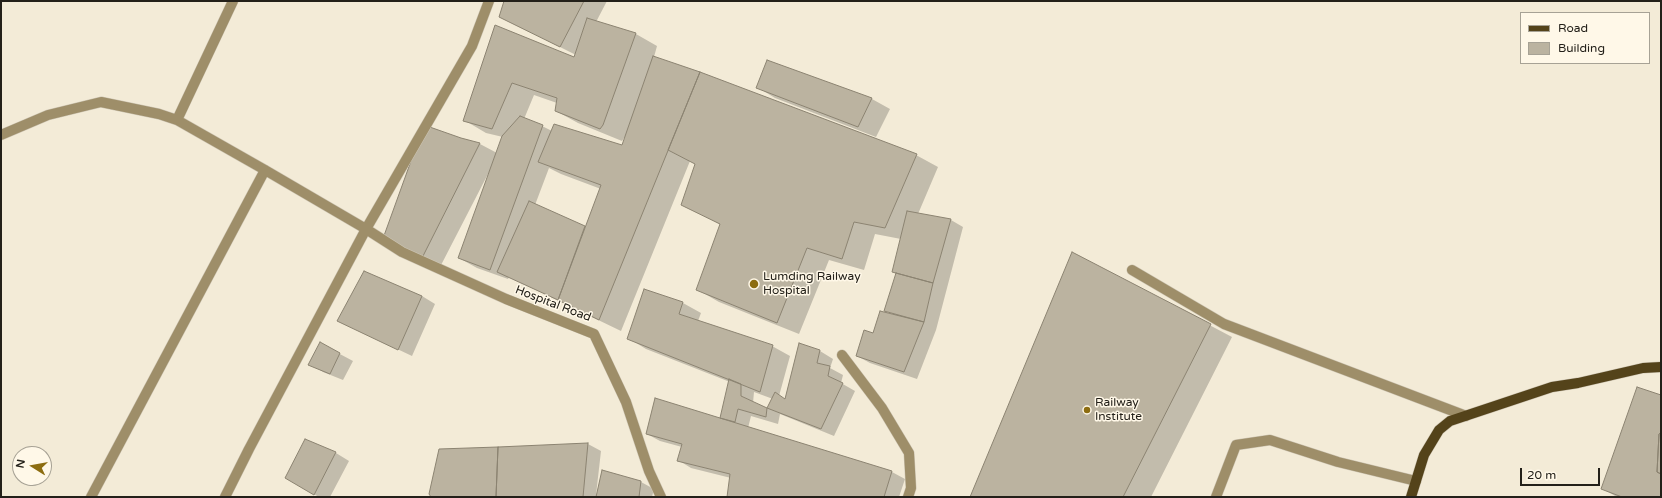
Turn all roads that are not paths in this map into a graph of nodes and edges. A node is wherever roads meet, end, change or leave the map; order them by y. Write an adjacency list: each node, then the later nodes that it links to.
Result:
1 (233, 1): 3 (street)
2 (489, 1): 6 (street)
3 (177, 120): 4 (street, Hospital Road); 5 (street, Hospital Road)
4 (1, 136)
5 (265, 170): 6 (street, Hospital Road); 12 (street)
6 (366, 229): 13 (street); 14 (street, Hospital Road)
7 (1132, 270): 10 (street)
8 (842, 355): 15 (street)
9 (1661, 367): 10 (main road)
10 (1466, 416): 11 (main road)
11 (1416, 481): 16 (street); 17 (main road)
12 (91, 497)
13 (226, 497)
14 (662, 497)
15 (908, 497)
16 (1216, 497)
17 (1411, 497)

